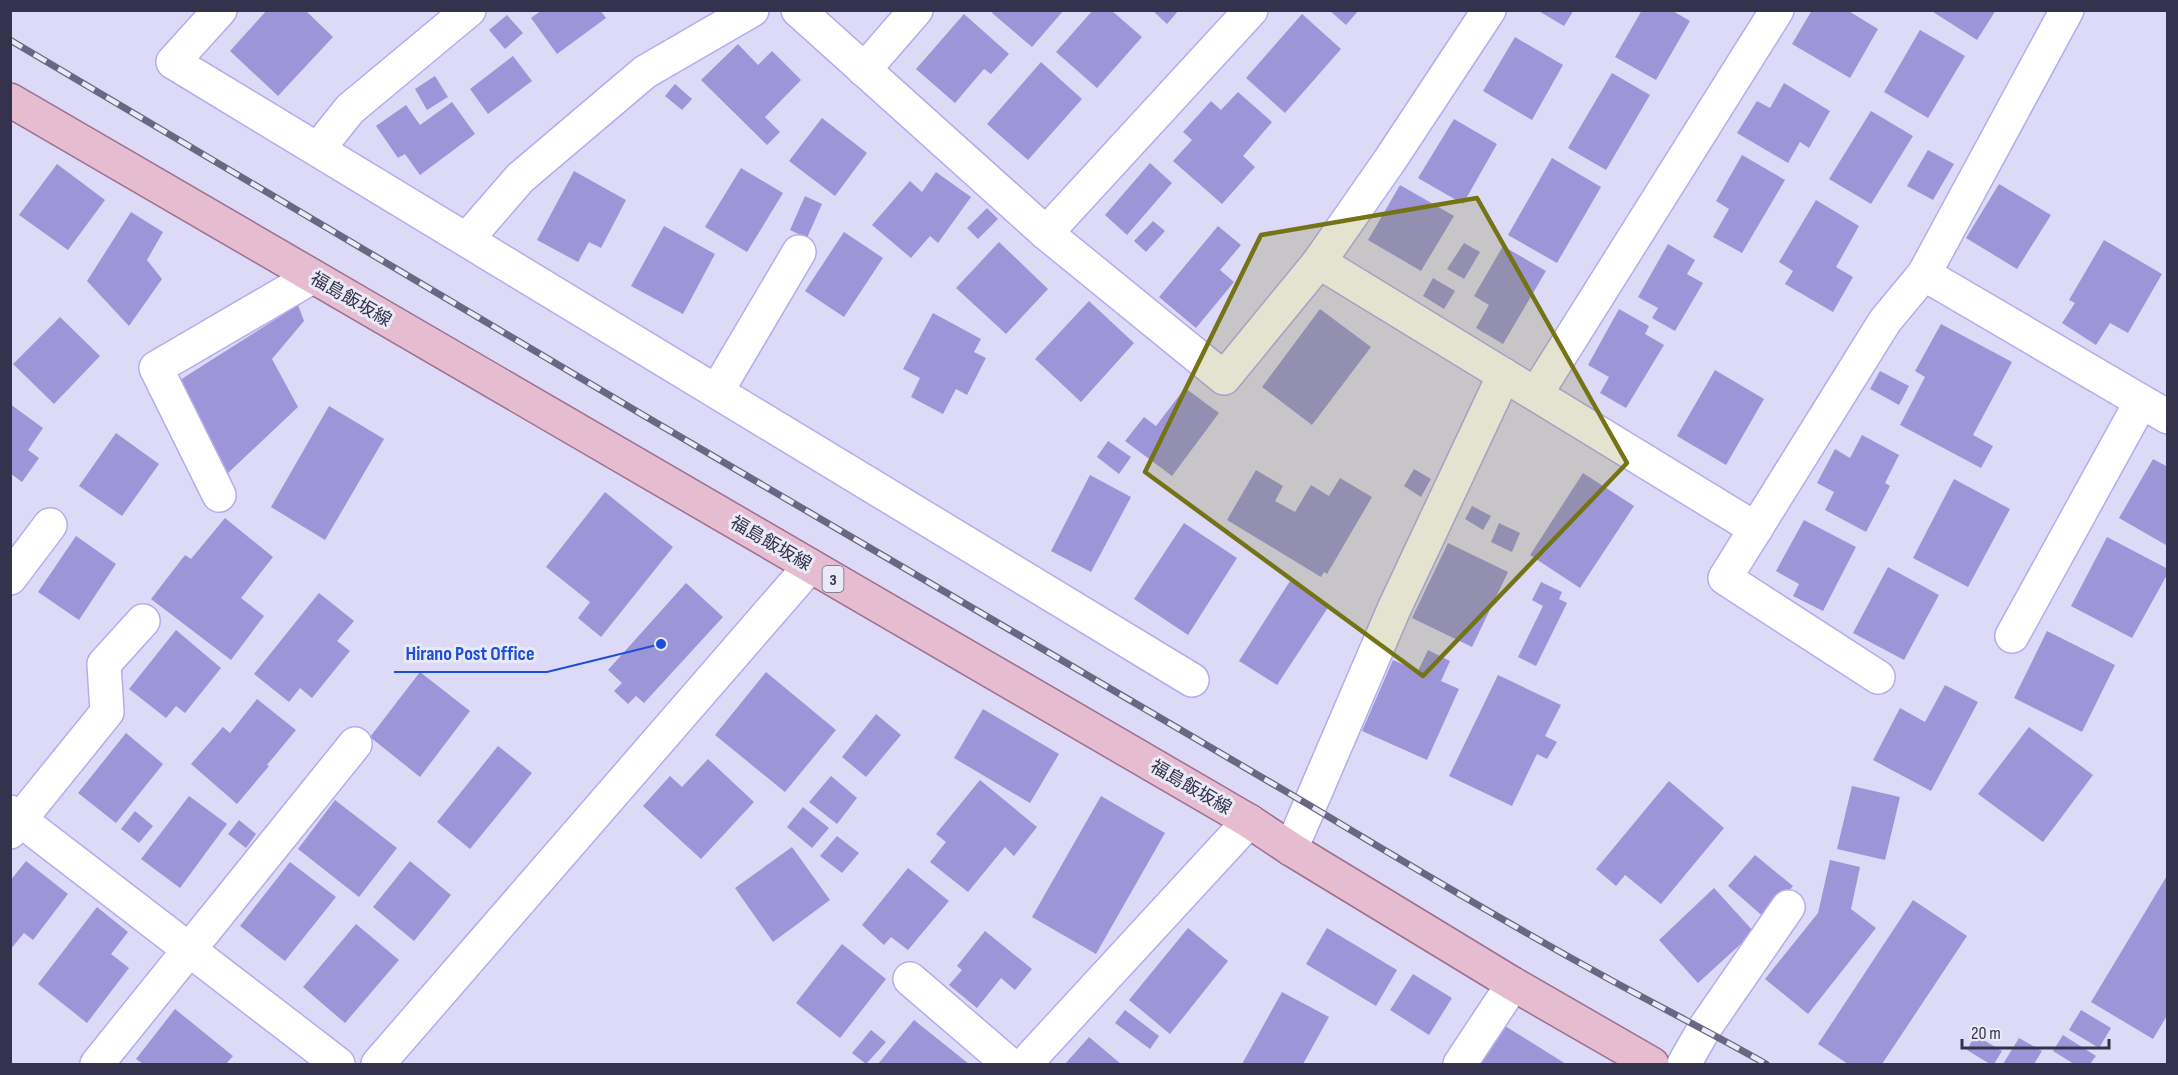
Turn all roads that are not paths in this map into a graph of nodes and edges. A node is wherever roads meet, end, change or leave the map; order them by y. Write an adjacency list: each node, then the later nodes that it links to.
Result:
1 (220, 10): 12 (street)
2 (469, 10): 12 (street)
3 (752, 10): 14 (street)
4 (798, 10): 10 (street)
5 (916, 10): 10 (street)
6 (1251, 10): 13 (street)
7 (1489, 10): 16 (street)
8 (1777, 10): 21 (street)
9 (2067, 10): 17 (street)
10 (864, 70): 13 (street)
11 (10, 100): 18 (main road, 福島飯坂線 / 3)
12 (318, 149): 14 (street)
13 (1046, 233): 16 (street)
14 (467, 239): 20 (street)
15 (799, 252): 20 (street)
16 (1319, 262): 19 (street)
17 (1924, 274): 22 (street); 25 (street)
18 (312, 277): 23 (street); 26 (main road, 福島飯坂線 / 3)
19 (1504, 375): 21 (street); 35 (street)
20 (717, 391): 31 (street)
21 (1536, 394): 25 (street)
22 (2154, 410): 29 (street)
23 (219, 495)
24 (50, 525): 27 (street)
25 (1756, 529): 30 (street)
26 (810, 566): 34 (main road, 福島飯坂線 / 3); 42 (street)
27 (10, 578)
28 (143, 621): 33 (street)
29 (2012, 636)
30 (1878, 677)
31 (1192, 680)
32 (356, 744): 37 (street)
33 (14, 821): 37 (street)
34 (1249, 821): 35 (main road, 福島飯坂線 / 3); 44 (street)
35 (1291, 849): 39 (main road, 福島飯坂線 / 3)
36 (1788, 907): 47 (street)
37 (189, 950): 40 (street); 41 (street)
38 (910, 980): 43 (street)
39 (1513, 984): 45 (street); 46 (main road, 福島飯坂線 / 3)
40 (97, 1065)
41 (338, 1065)
42 (378, 1065)
43 (1009, 1065)
44 (1025, 1065)
45 (1460, 1065)
46 (1652, 1065)
47 (1684, 1065)

